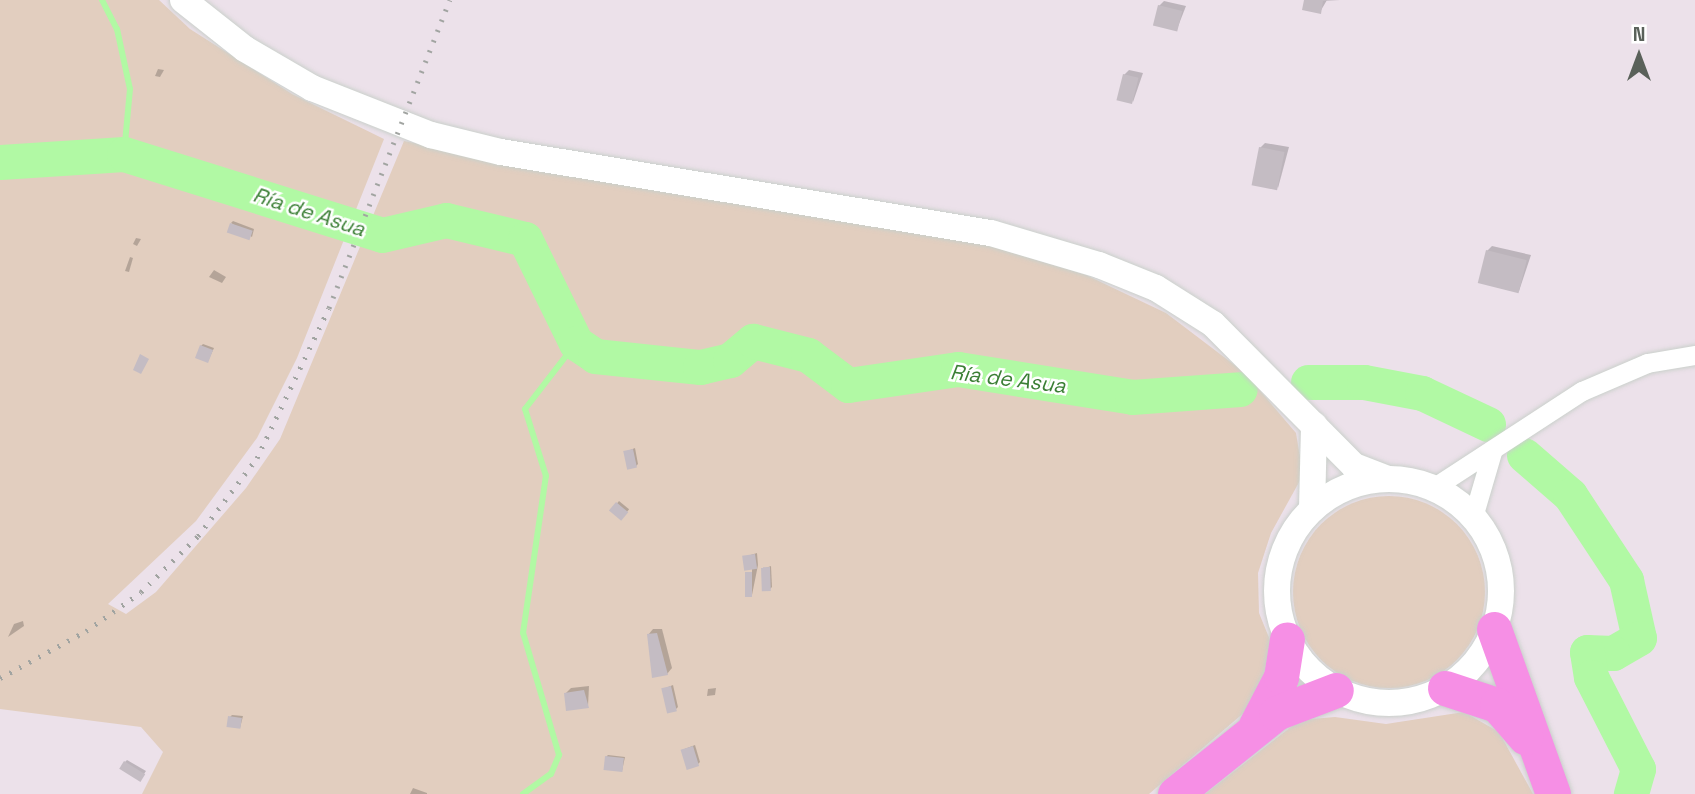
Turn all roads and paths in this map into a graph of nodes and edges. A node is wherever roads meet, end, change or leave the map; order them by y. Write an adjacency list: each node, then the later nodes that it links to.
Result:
1 (183, 0): 3 (street)
2 (1695, 355): 4 (street)
3 (1314, 425): 5 (street); 7 (street)
4 (1492, 452): 6 (street); 8 (street)
5 (1388, 479): 6 (street); 7 (street)
6 (1433, 488): 8 (street)
7 (1312, 509): 10 (street)
8 (1473, 517): 9 (street)
9 (1494, 629): 11 (street); 15 (highway)
10 (1287, 639): 12 (street); 13 (highway)
11 (1445, 688): 12 (street); 15 (highway)
12 (1336, 690): 13 (highway)
13 (1254, 727): 14 (highway)
14 (1175, 794)
15 (1552, 794)

